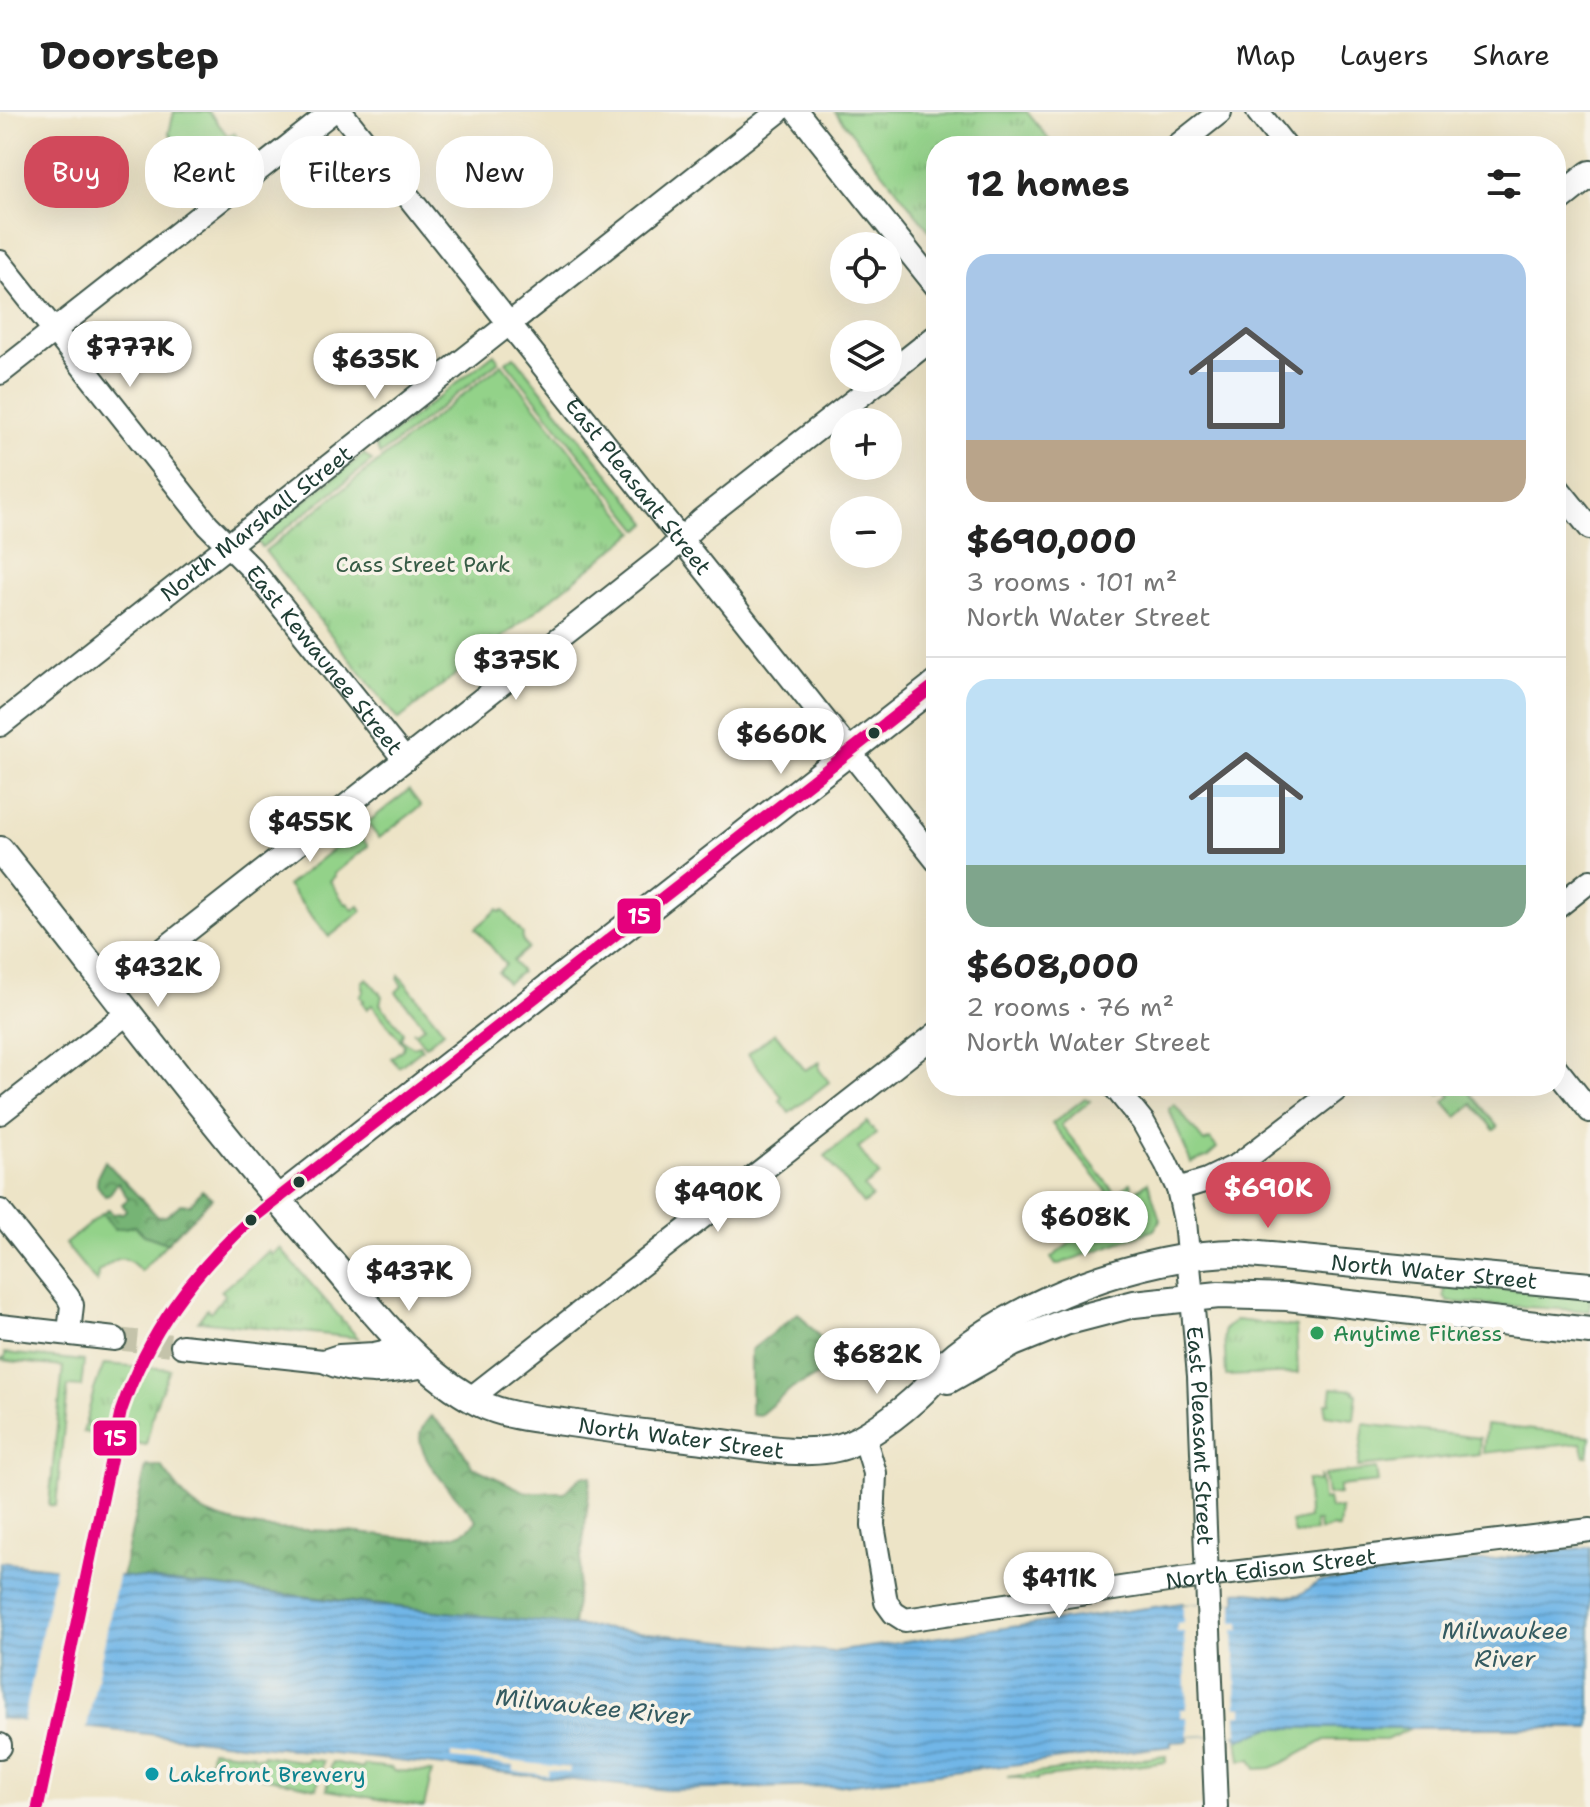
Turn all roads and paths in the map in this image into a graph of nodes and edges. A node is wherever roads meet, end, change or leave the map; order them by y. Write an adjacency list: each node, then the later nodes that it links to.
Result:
1 (332, 112): 14 (street)
2 (341, 112): 13 (street, East Pleasant Street)
3 (778, 112): 13 (street, North Marshall Street)
4 (797, 112): 12 (street)
5 (1220, 112): 7 (street)
6 (1258, 112): 8 (street)
7 (1190, 136)
8 (1277, 136)
9 (1590, 174): 10 (main road)
10 (1566, 193)
11 (0, 262): 14 (street, East Kewaunee Street)
12 (926, 273)
13 (508, 324): 21 (street, East Pleasant Street); 22 (street, North Marshall Street)
14 (54, 330): 17 (street); 22 (street, East Kewaunee Street)
15 (926, 344): 16 (street)
16 (902, 363)
17 (0, 373)
18 (865, 392): 21 (street)
19 (1566, 498): 20 (street)
20 (1589, 525)
21 (680, 540): 25 (street, East Pleasant Street); 26 (street)
22 (228, 545): 24 (street, North Marshall Street); 26 (street, East Kewaunee Street)
23 (926, 692): 25 (main road)
24 (0, 725)
25 (849, 753): 27 (street, East Pleasant Street); 40 (main road)
26 (405, 760): 31 (street)
27 (926, 848)
28 (0, 850): 31 (main road, North Water Street)
29 (1590, 881): 30 (street)
30 (1566, 900)
31 (112, 990): 32 (main road, North Water Street)
32 (129, 1012): 38 (street); 40 (main road, North Water Street)
33 (926, 1042): 52 (street)
34 (1566, 1081): 37 (street)
35 (1122, 1096): 39 (street, East Pleasant Street)
36 (1328, 1096): 39 (street)
37 (1590, 1111)
38 (0, 1113)
39 (1178, 1189): 42 (street, East Pleasant Street)
40 (278, 1199): 50 (main road, North Water Street)
41 (0, 1211): 47 (street)
42 (1189, 1255): 43 (main road, North Water Street); 44 (street, East Pleasant Street); 51 (main road, North Water Street)
43 (1590, 1286)
44 (1194, 1297): 46 (main road, North Water Street); 51 (main road, North Water Street); 55 (street, East Pleasant Street)
45 (0, 1326): 47 (street)
46 (1590, 1331)
47 (69, 1333): 48 (street)
48 (115, 1339)
49 (182, 1346): 50 (street)
50 (416, 1356): 52 (main road, North Water Street)
51 (929, 1385): 53 (main road, North Water Street)
52 (471, 1398): 53 (main road, North Water Street)
53 (864, 1437): 55 (street, North Edison Street)
54 (1590, 1530): 55 (street, North Edison Street)
55 (1207, 1576): 56 (street, East Pleasant Street)
56 (1216, 1807)

